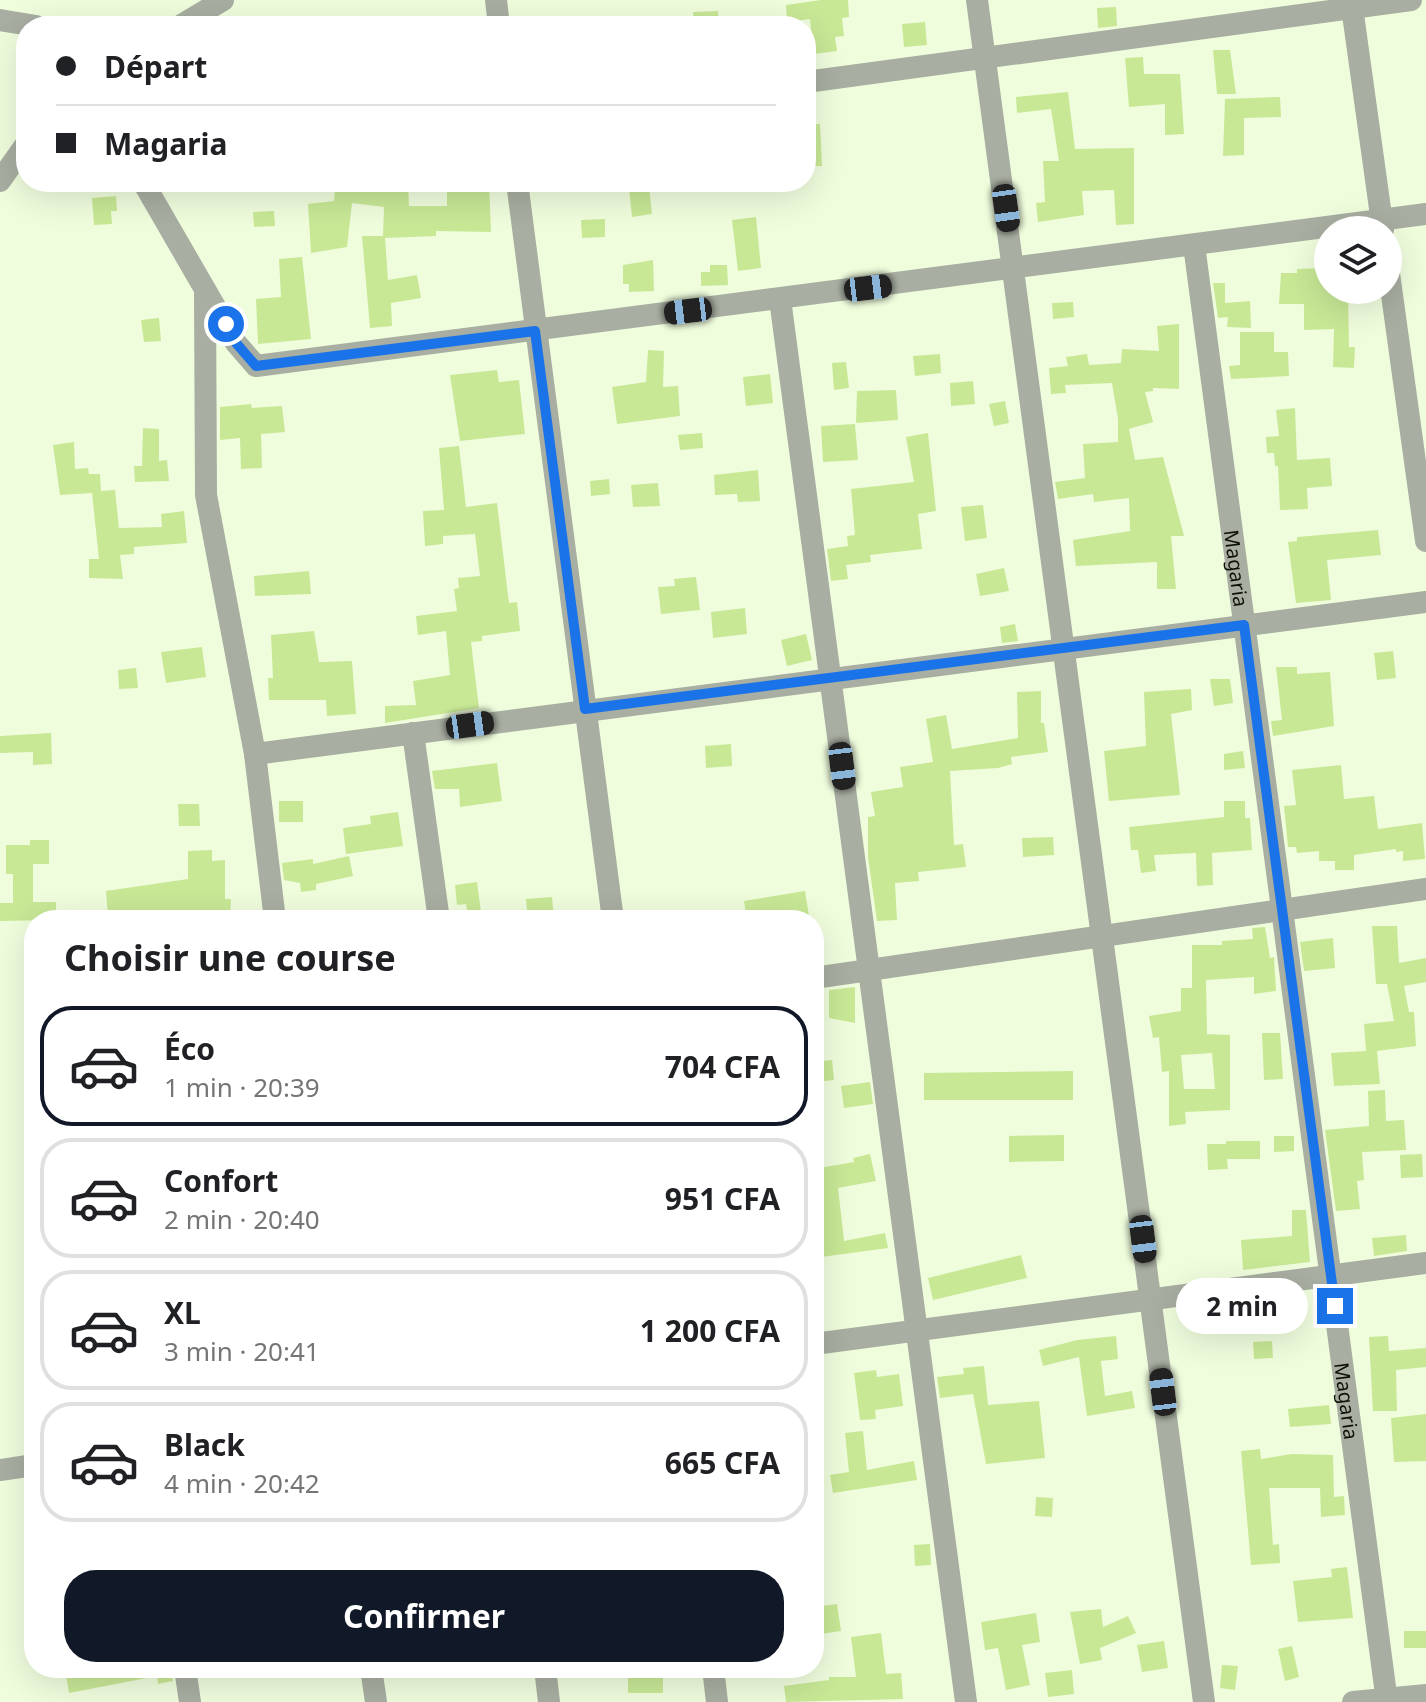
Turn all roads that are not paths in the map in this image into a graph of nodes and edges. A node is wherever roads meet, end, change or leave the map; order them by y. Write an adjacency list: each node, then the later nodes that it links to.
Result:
1 (223, 0): 5 (street)
2 (977, 0): 6 (street)
3 (1411, 0): 4 (street)
4 (1352, 4): 6 (street); 13 (street)
5 (197, 16)
6 (985, 57): 7 (street); 17 (street)
7 (816, 81)
8 (16, 158): 9 (street)
9 (0, 181)
10 (149, 192): 18 (street)
11 (518, 192): 21 (street)
12 (1426, 214): 14 (street)
13 (1381, 216)
14 (1402, 220)
15 (1314, 232): 16 (street)
16 (1194, 245): 17 (street); 24 (street, Magaria)
17 (1014, 268): 19 (street); 25 (street)
18 (205, 285): 21 (street); 29 (street)
19 (780, 299): 21 (street); 26 (street)
20 (1393, 304): 22 (street)
21 (535, 331): 27 (street)
22 (1426, 541)
23 (1426, 602): 24 (street)
24 (1244, 625): 25 (street); 34 (street, Magaria)
25 (1065, 648): 26 (street); 35 (street)
26 (831, 678): 27 (street); 36 (street)
27 (585, 709): 28 (street); 33 (street)
28 (413, 733): 29 (street); 32 (street)
29 (255, 754): 31 (street)
30 (1426, 889): 34 (street)
31 (274, 910)
32 (438, 910)
33 (612, 910)
34 (1282, 910): 35 (street); 39 (street, Magaria)
35 (1103, 936): 36 (street); 40 (street)
36 (869, 970): 37 (street); 41 (street)
37 (824, 977)
38 (1426, 1263): 39 (street)
39 (1331, 1275): 40 (street); 50 (street, Magaria)
40 (1151, 1299): 41 (street); 56 (street)
41 (917, 1330): 42 (street); 55 (street)
42 (824, 1343)
43 (24, 1466): 44 (street)
44 (0, 1470)
45 (186, 1678): 51 (street)
46 (372, 1678): 52 (street)
47 (546, 1678): 53 (street)
48 (714, 1678): 54 (street)
49 (1426, 1695): 50 (street)
50 (1387, 1700): 57 (street)
51 (190, 1702)
52 (376, 1702)
53 (549, 1702)
54 (717, 1702)
55 (966, 1702)
56 (1204, 1702)
57 (1353, 1702)

